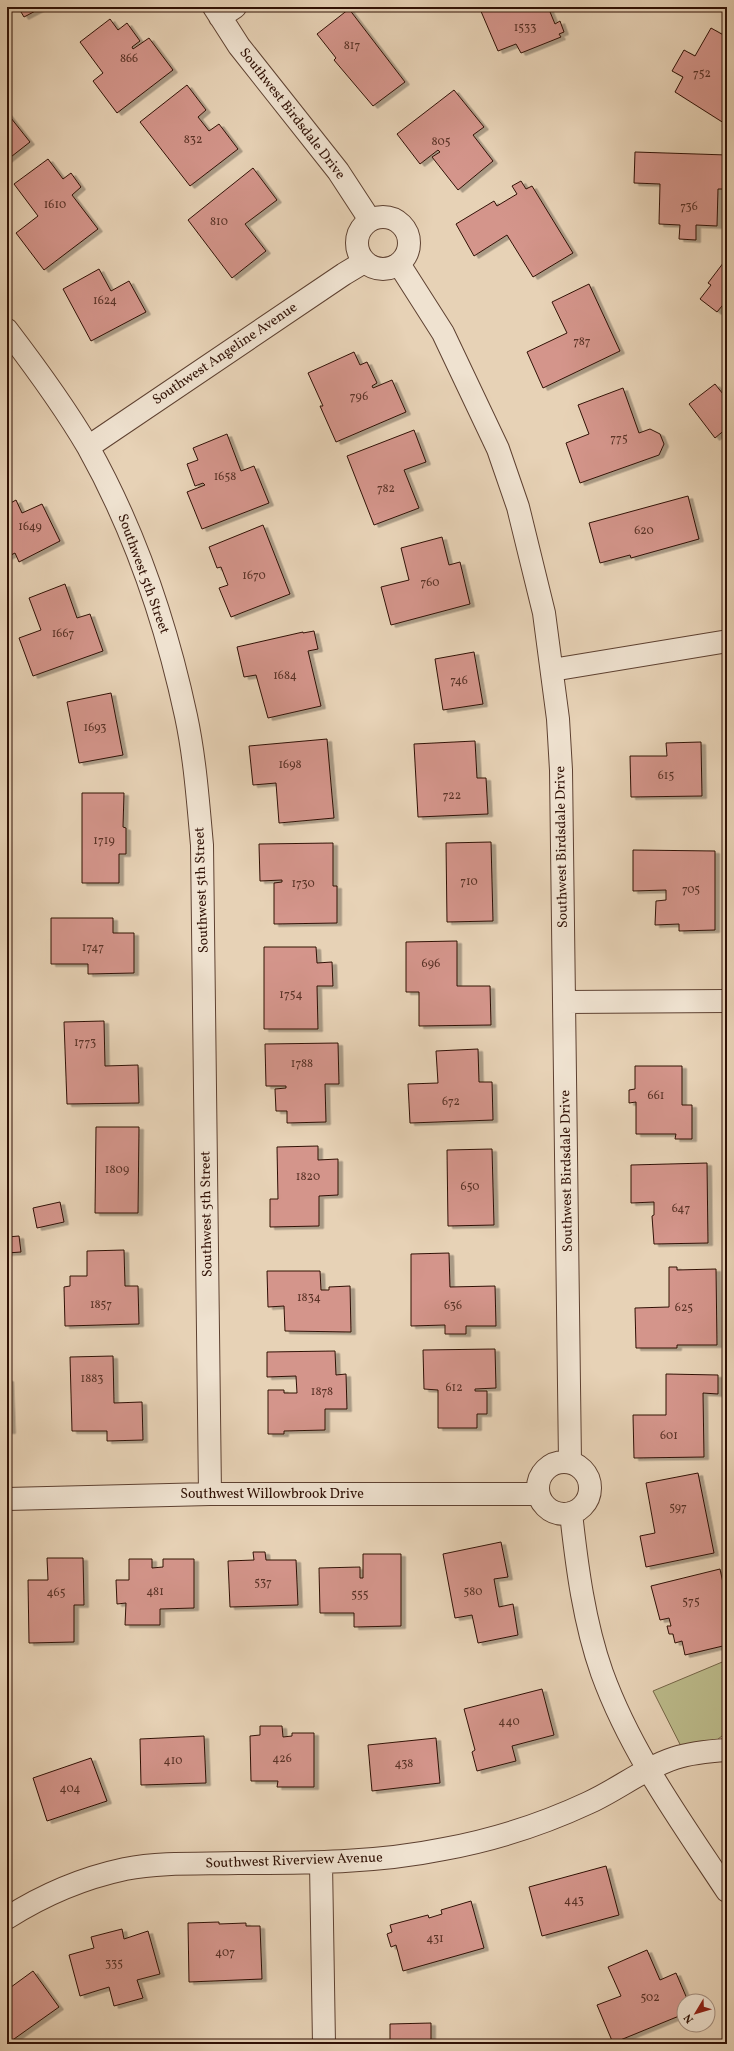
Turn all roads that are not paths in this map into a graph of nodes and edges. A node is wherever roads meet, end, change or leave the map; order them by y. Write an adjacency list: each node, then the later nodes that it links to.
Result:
1 (223, 10): 2 (street, Southwest Birdsdale Drive)
2 (370, 220): 3 (street); 4 (street)
3 (364, 262): 4 (street); 6 (street, Southwest Angeline Avenue)
4 (399, 264): 8 (street, Southwest Birdsdale Drive)
5 (7, 330): 6 (street, Southwest 5th Street)
6 (88, 447): 12 (street, Southwest 5th Street)
7 (722, 642): 8 (street)
8 (552, 670): 10 (street, Southwest Birdsdale Drive)
9 (727, 1001): 10 (street)
10 (564, 1002): 11 (street, Southwest Birdsdale Drive)
11 (570, 1462): 13 (street); 15 (street)
12 (210, 1494): 13 (street, Southwest Willowbrook Drive); 14 (street, Southwest Willowbrook Drive)
13 (538, 1494): 15 (street)
14 (7, 1498)
15 (572, 1513): 17 (street)
16 (727, 1750): 17 (street, Southwest Riverview Avenue)
17 (648, 1770): 18 (street, Southwest Riverview Avenue); 19 (street)
18 (321, 1863): 20 (street, Southwest Riverview Avenue); 21 (street)
19 (727, 1891)
20 (7, 1918)
21 (324, 2044)

